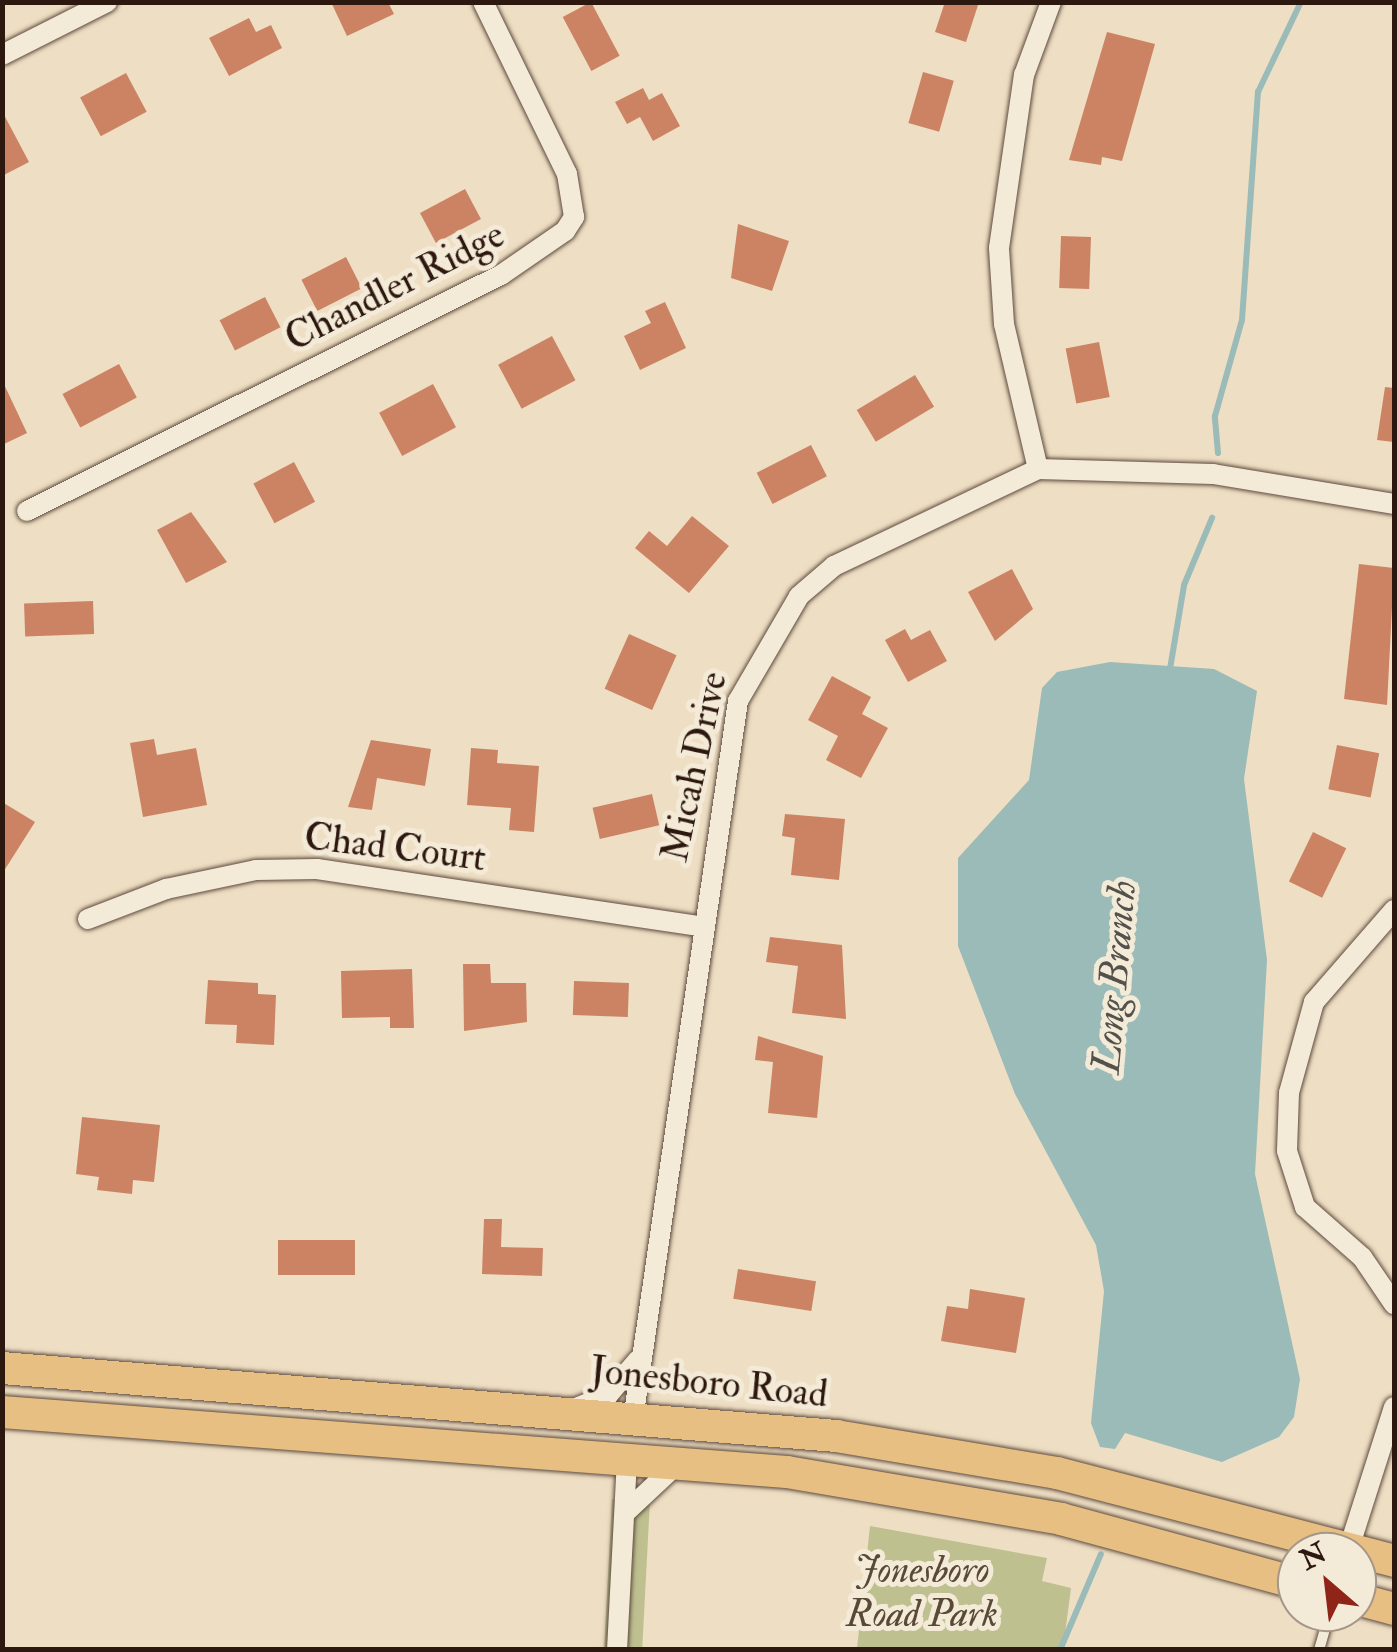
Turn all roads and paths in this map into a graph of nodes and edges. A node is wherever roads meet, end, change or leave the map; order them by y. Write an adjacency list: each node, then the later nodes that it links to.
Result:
1 (107, 2): 4 (street)
2 (483, 2): 7 (street, Chandler Ridge)
3 (1051, 2): 5 (street)
4 (2, 55)
5 (1038, 470): 6 (street, Micah Drive); 10 (street, Micah Drive)
6 (1394, 504)
7 (27, 511)
8 (1394, 910): 11 (street)
9 (88, 920): 10 (street, Chad Court)
10 (698, 926): 12 (street, Micah Drive)
11 (1394, 1304)
12 (642, 1349): 15 (street); 17 (street, Micah Drive)
13 (2, 1368): 15 (main road, Jonesboro Road)
14 (1394, 1407): 24 (street)
15 (574, 1409): 17 (main road, Jonesboro Road)
16 (2, 1412): 19 (main road)
17 (634, 1413): 18 (main road, Jonesboro Road); 19 (main road)
18 (710, 1422): 20 (main road); 23 (main road, Jonesboro Road)
19 (544, 1452): 20 (main road)
20 (627, 1458): 21 (main road); 22 (street)
21 (684, 1463): 22 (street); 25 (main road)
22 (626, 1512): 26 (street)
23 (1281, 1532)
24 (1355, 1532)
25 (1277, 1578)
26 (617, 1650)

